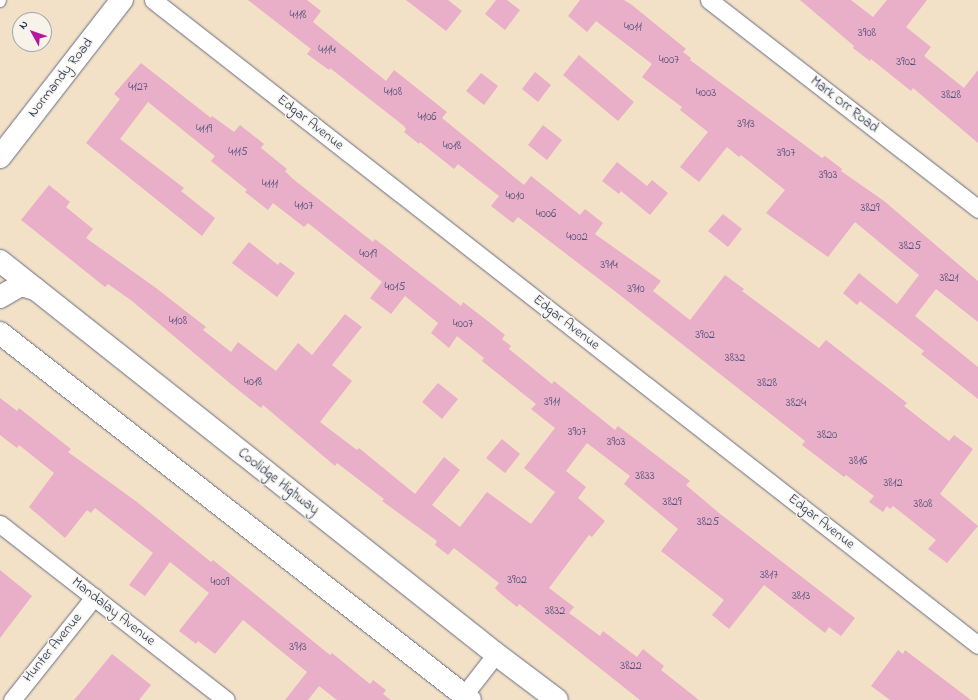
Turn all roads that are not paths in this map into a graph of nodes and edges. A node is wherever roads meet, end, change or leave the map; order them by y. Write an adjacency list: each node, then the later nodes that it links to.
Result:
1 (122, 0): 4 (main road, Normandy Road)
2 (153, 0): 12 (street, Edgar Avenue)
3 (709, 0): 5 (street, Mark Orr Road)
4 (0, 157)
5 (978, 209)
6 (0, 261): 7 (main road, Coolidge Highway)
7 (35, 289): 8 (main road); 13 (main road, Coolidge Highway)
8 (0, 297)
9 (0, 333): 14 (main road)
10 (0, 524): 11 (street, Mandalay Avenue)
11 (94, 597): 15 (street, Hunter Avenue); 16 (street, Mandalay Avenue)
12 (978, 645)
13 (496, 654): 14 (street); 17 (main road, Coolidge Highway)
14 (465, 698)
15 (12, 700)
16 (226, 700)
17 (557, 700)

